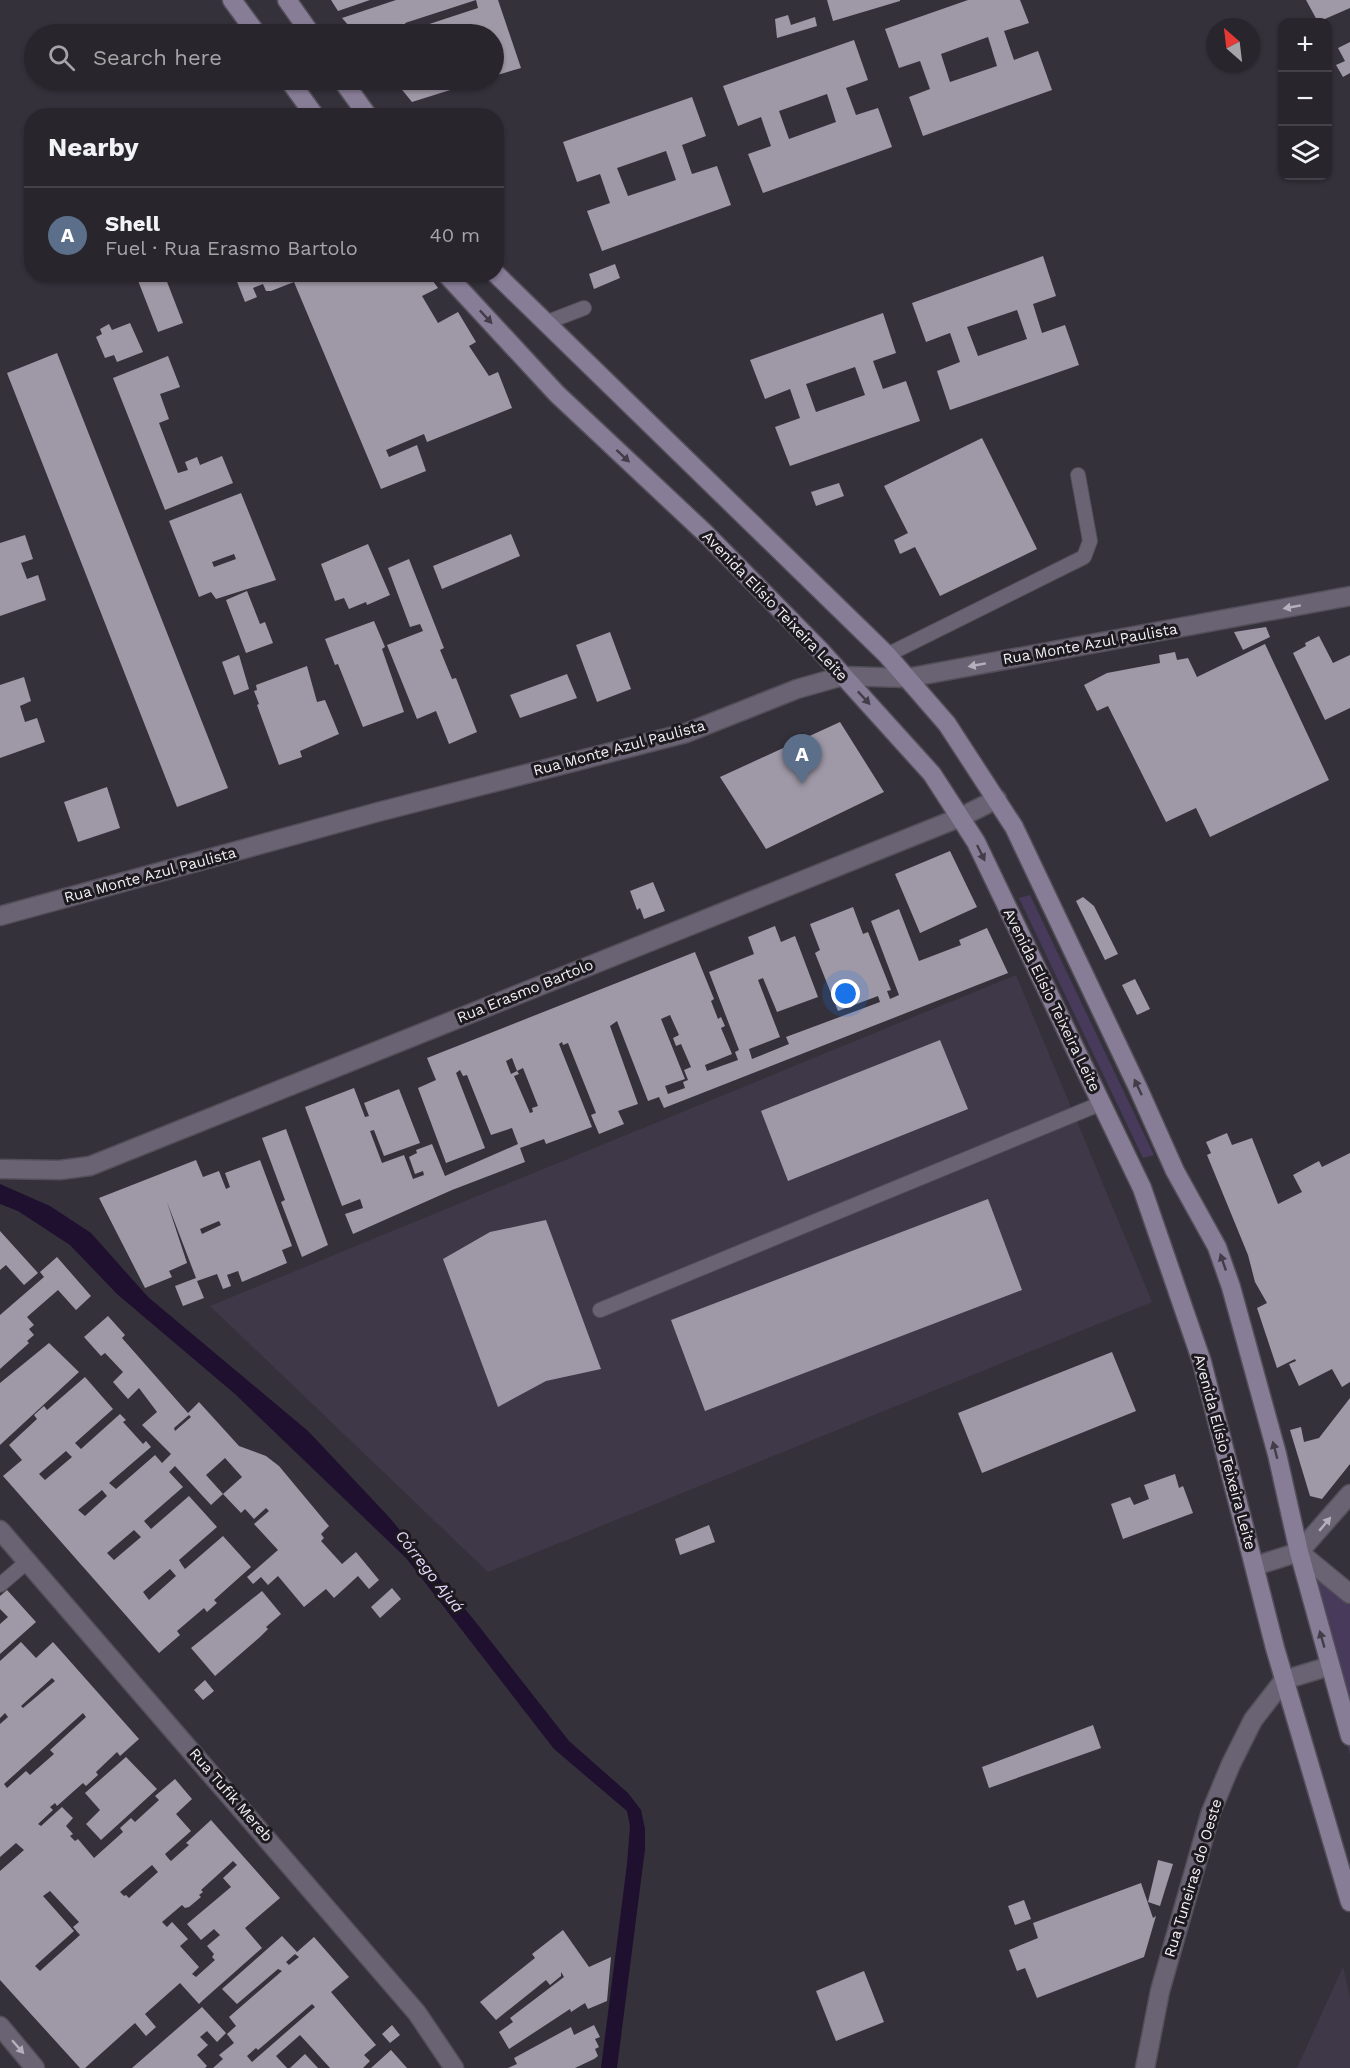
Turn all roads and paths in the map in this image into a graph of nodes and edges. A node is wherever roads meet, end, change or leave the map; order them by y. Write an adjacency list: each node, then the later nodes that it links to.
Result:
1 (232, 0): 3 (main road)
2 (287, 0): 4 (main road)
3 (250, 24)
4 (304, 24)
5 (296, 90): 7 (main road)
6 (349, 90): 8 (main road)
7 (309, 108)
8 (362, 108)
9 (453, 282): 16 (main road, Avenida Elísio Teixeira Leite, one-way to 16)
10 (504, 282): 12 (main road)
11 (584, 308): 12 (lane)
12 (545, 323): 15 (main road)
13 (1078, 475): 15 (lane)
14 (1350, 596): 17 (street, Rua Monte Azul Paulista, one-way to 17)
15 (887, 655): 17 (main road)
16 (843, 676): 17 (street, Rua Monte Azul Paulista); 19 (main road, Avenida Elísio Teixeira Leite, one-way to 19); 20 (street, Rua Monte Azul Paulista)
17 (907, 678): 18 (main road)
18 (997, 799): 19 (street, Rua Erasmo Bartolo); 26 (main road, one-way to 18)
19 (961, 817): 21 (main road, Avenida Elísio Teixeira Leite, one-way to 21); 22 (street, Rua Erasmo Bartolo)
20 (0, 916)
21 (1102, 1103): 23 (lane); 28 (main road, Avenida Elísio Teixeira Leite)
22 (0, 1169)
23 (600, 1310)
24 (1350, 1494): 26 (street, one-way to 24)
25 (0, 1530): 27 (street, Rua Tufik Mereb)
26 (1299, 1552): 28 (street); 30 (street); 31 (main road, one-way to 26)
27 (28, 1561): 29 (lane); 37 (street, Rua Tufik Mereb)
28 (1256, 1566): 32 (main road, Avenida Elísio Teixeira Leite)
29 (0, 1584)
30 (1350, 1594)
31 (1330, 1666): 32 (street); 33 (main road)
32 (1284, 1680): 34 (main road, Avenida Elísio Teixeira Leite); 38 (street, Rua Tuneiras do Oeste)
33 (1350, 1736)
34 (1350, 1902)
35 (0, 2026): 36 (street, one-way to 36)
36 (35, 2068)
37 (454, 2068)
38 (1145, 2068)

